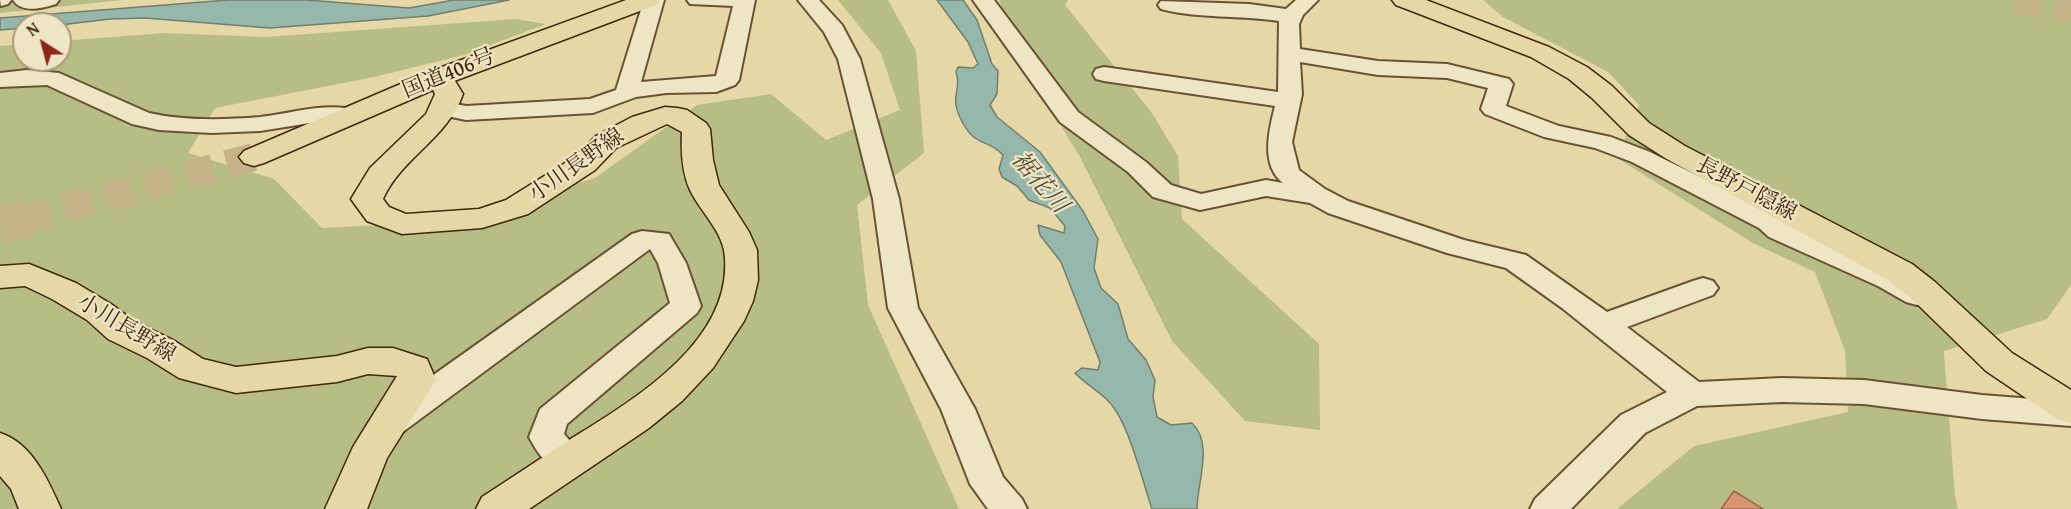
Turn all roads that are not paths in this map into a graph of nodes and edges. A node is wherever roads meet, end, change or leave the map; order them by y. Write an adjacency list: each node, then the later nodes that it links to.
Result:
1 (23, 0): 2 (street)
2 (49, 0)
3 (648, 0): 15 (main road, 国道406号)
4 (654, 0): 17 (street)
5 (664, 0): 6 (street)
6 (676, 0)
7 (697, 0): 17 (street)
8 (808, 0): 36 (street)
9 (983, 0): 22 (street)
10 (1404, 0): 25 (main road, 長野戸隠線)
11 (1175, 4): 12 (street)
12 (1300, 8): 13 (street)
13 (1289, 54): 18 (street); 25 (street)
14 (1104, 74): 18 (street)
15 (440, 77): 19 (main road); 20 (main road, 国道406号)
16 (0, 80): 20 (street)
17 (627, 91): 19 (street)
18 (1288, 101): 22 (street)
19 (445, 109): 32 (main road, 小川長野線)
20 (349, 115): 21 (main road, 国道406号)
21 (254, 157)
22 (1316, 195): 26 (street)
23 (0, 277): 30 (main road, 小川長野線)
24 (1703, 288): 26 (street)
25 (1941, 308): 28 (main road, 長野戸隠線)
26 (1603, 325): 27 (street)
27 (1692, 394): 29 (street); 37 (street)
28 (2071, 409)
29 (2071, 414)
30 (386, 427): 32 (street); 34 (main road, 小川長野線)
31 (0, 448): 33 (main road)
32 (568, 461): 35 (main road, 小川長野線)
33 (39, 509)
34 (346, 509)
35 (497, 509)
36 (1009, 509)
37 (1548, 509)

